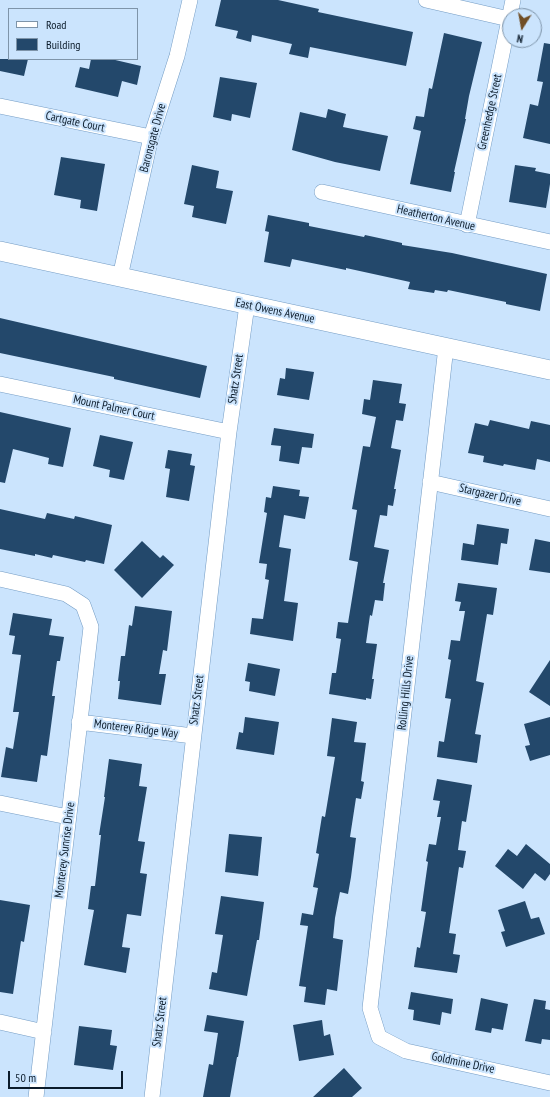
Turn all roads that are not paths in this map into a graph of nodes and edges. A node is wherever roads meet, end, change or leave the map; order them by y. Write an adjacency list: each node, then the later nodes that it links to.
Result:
1 (190, 0): 6 (street, Baronsgate Drive)
2 (426, 0): 3 (street)
3 (502, 17)
4 (503, 48): 8 (street, Greenhedge Street)
5 (0, 106): 6 (street, Cartgate Court)
6 (150, 137): 11 (street, Baronsgate Drive)
7 (322, 192): 8 (street, Heatherton Avenue)
8 (467, 225): 9 (street, Heatherton Avenue)
9 (550, 242)
10 (0, 251): 11 (main road, East Owens Avenue)
11 (120, 277): 12 (main road, East Owens Avenue)
12 (247, 304): 13 (main road, East Owens Avenue); 16 (street, Shatz Street)
13 (446, 347): 14 (main road, East Owens Avenue); 17 (street, Rolling Hills Drive)
14 (550, 370)
15 (0, 384): 16 (street, Mount Palmer Court)
16 (229, 432): 21 (street, Shatz Street)
17 (430, 482): 18 (street, Stargazer Drive); 26 (street, Rolling Hills Drive)
18 (550, 509)
19 (0, 579): 20 (street, Monterey Sunrise Drive)
20 (79, 722): 21 (street, Monterey Ridge Way); 23 (street, Monterey Sunrise Drive)
21 (193, 736): 29 (street, Shatz Street)
22 (0, 803): 23 (street)
23 (68, 817): 25 (street, Monterey Sunrise Drive)
24 (0, 1022): 25 (street)
25 (44, 1032): 28 (street, Monterey Sunrise Drive)
26 (379, 1037): 27 (street, Goldmine Drive)
27 (550, 1082)
28 (36, 1097)
29 (152, 1097)

